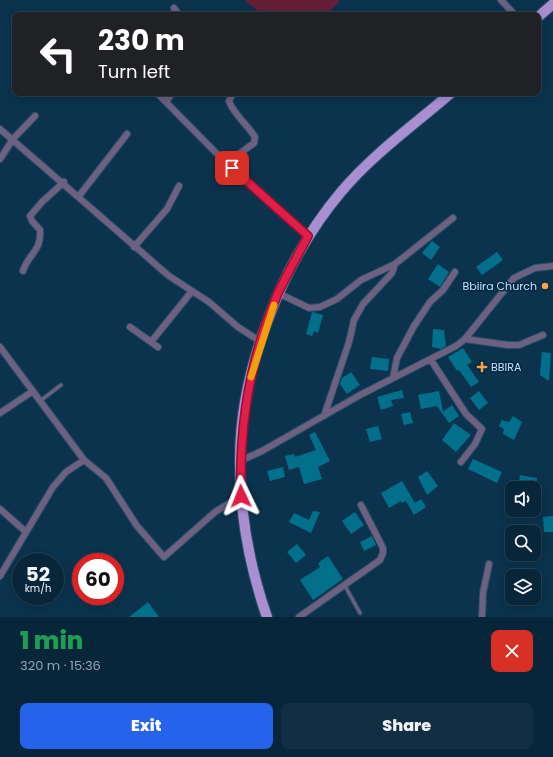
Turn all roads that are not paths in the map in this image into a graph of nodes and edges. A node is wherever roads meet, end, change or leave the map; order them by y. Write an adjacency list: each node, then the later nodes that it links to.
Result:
1 (501, 0): 5 (street)
2 (553, 4): 6 (main road)
3 (174, 8): 4 (street)
4 (176, 12)
5 (512, 12)
6 (541, 14)
7 (160, 96): 11 (street)
8 (170, 96): 11 (street)
9 (232, 96): 17 (street)
10 (448, 96): 22 (main road)
11 (166, 102): 17 (street)
12 (35, 116): 15 (street)
13 (0, 129): 15 (street)
14 (127, 134): 20 (street)
15 (13, 139): 16 (street); 18 (street)
16 (0, 159)
17 (227, 163): 22 (street)
18 (64, 182): 20 (street); 26 (street)
19 (179, 186): 23 (street)
20 (79, 196): 23 (street)
21 (453, 218): 24 (street)
22 (308, 236): 29 (main road)
23 (134, 247): 28 (street)
24 (395, 264): 29 (street); 43 (street)
25 (553, 266): 32 (street)
26 (22, 271)
27 (455, 272): 38 (street)
28 (192, 291): 33 (street); 34 (street)
29 (278, 293): 34 (main road)
30 (130, 327): 33 (street)
31 (543, 334): 32 (street)
32 (465, 339): 37 (street)
33 (151, 342): 36 (street)
34 (261, 342): 45 (main road)
35 (0, 347): 40 (street)
36 (158, 348)
37 (431, 360): 38 (street); 46 (street)
38 (393, 378): 43 (street)
39 (61, 385): 41 (lane)
40 (33, 391): 41 (street); 42 (street)
41 (40, 401): 44 (street)
42 (0, 413)
43 (324, 416): 45 (street)
44 (84, 460): 47 (street); 50 (street)
45 (240, 461): 47 (main road)
46 (461, 462)
47 (241, 496): 55 (main road)
48 (361, 505): 53 (street)
49 (0, 509): 50 (street)
50 (26, 532): 52 (street)
51 (488, 564): 57 (street)
52 (0, 576)
53 (345, 586): 54 (lane); 56 (street)
54 (360, 613)
55 (267, 617)
56 (299, 617)
57 (482, 617)

